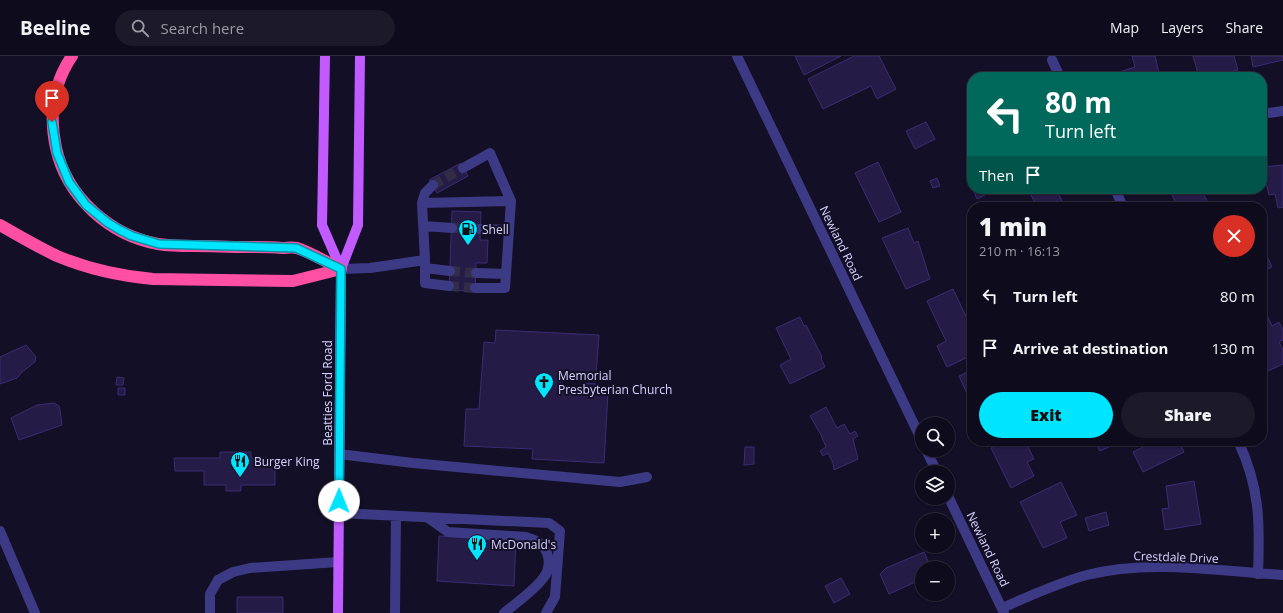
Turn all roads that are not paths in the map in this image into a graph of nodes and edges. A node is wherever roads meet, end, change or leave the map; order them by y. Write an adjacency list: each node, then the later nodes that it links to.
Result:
1 (72, 56): 19 (highway)
2 (325, 56): 19 (main road, Beatties Ford Road)
3 (360, 56): 19 (main road, Beatties Ford Road)
4 (737, 56): 25 (street, Newland Road)
5 (1052, 60): 6 (street)
6 (1058, 72)
7 (1283, 110): 8 (street)
8 (1267, 113)
9 (463, 168): 11 (street)
10 (433, 185): 12 (street)
11 (511, 201): 12 (street); 17 (street)
12 (422, 203): 14 (street)
13 (0, 225): 19 (highway)
14 (424, 226): 15 (street); 18 (street)
15 (452, 228)
16 (480, 229): 17 (street)
17 (509, 230): 22 (street)
18 (425, 264): 19 (street); 20 (street); 23 (street)
19 (341, 269): 27 (main road, Beatties Ford Road)
20 (450, 271)
21 (476, 273): 22 (street)
22 (506, 274): 24 (street)
23 (449, 286)
24 (475, 288)
25 (915, 427)
26 (1240, 446): 35 (street)
27 (339, 454): 28 (street); 30 (main road, Beatties Ford Road)
28 (647, 477)
29 (952, 505): 37 (street, Newland Road)
30 (339, 512): 31 (street); 34 (main road, Beatties Ford Road)
31 (396, 516): 32 (street); 41 (street)
32 (427, 517): 42 (street); 43 (street)
33 (0, 532): 38 (street)
34 (338, 562): 39 (street); 40 (main road, Beatties Ford Road)
35 (1258, 574): 36 (street, Crestdale Drive); 37 (street, Crestdale Drive)
36 (1283, 575)
37 (1003, 611)
38 (35, 613)
39 (210, 613)
40 (338, 613)
41 (395, 613)
42 (504, 613)
43 (546, 613)

